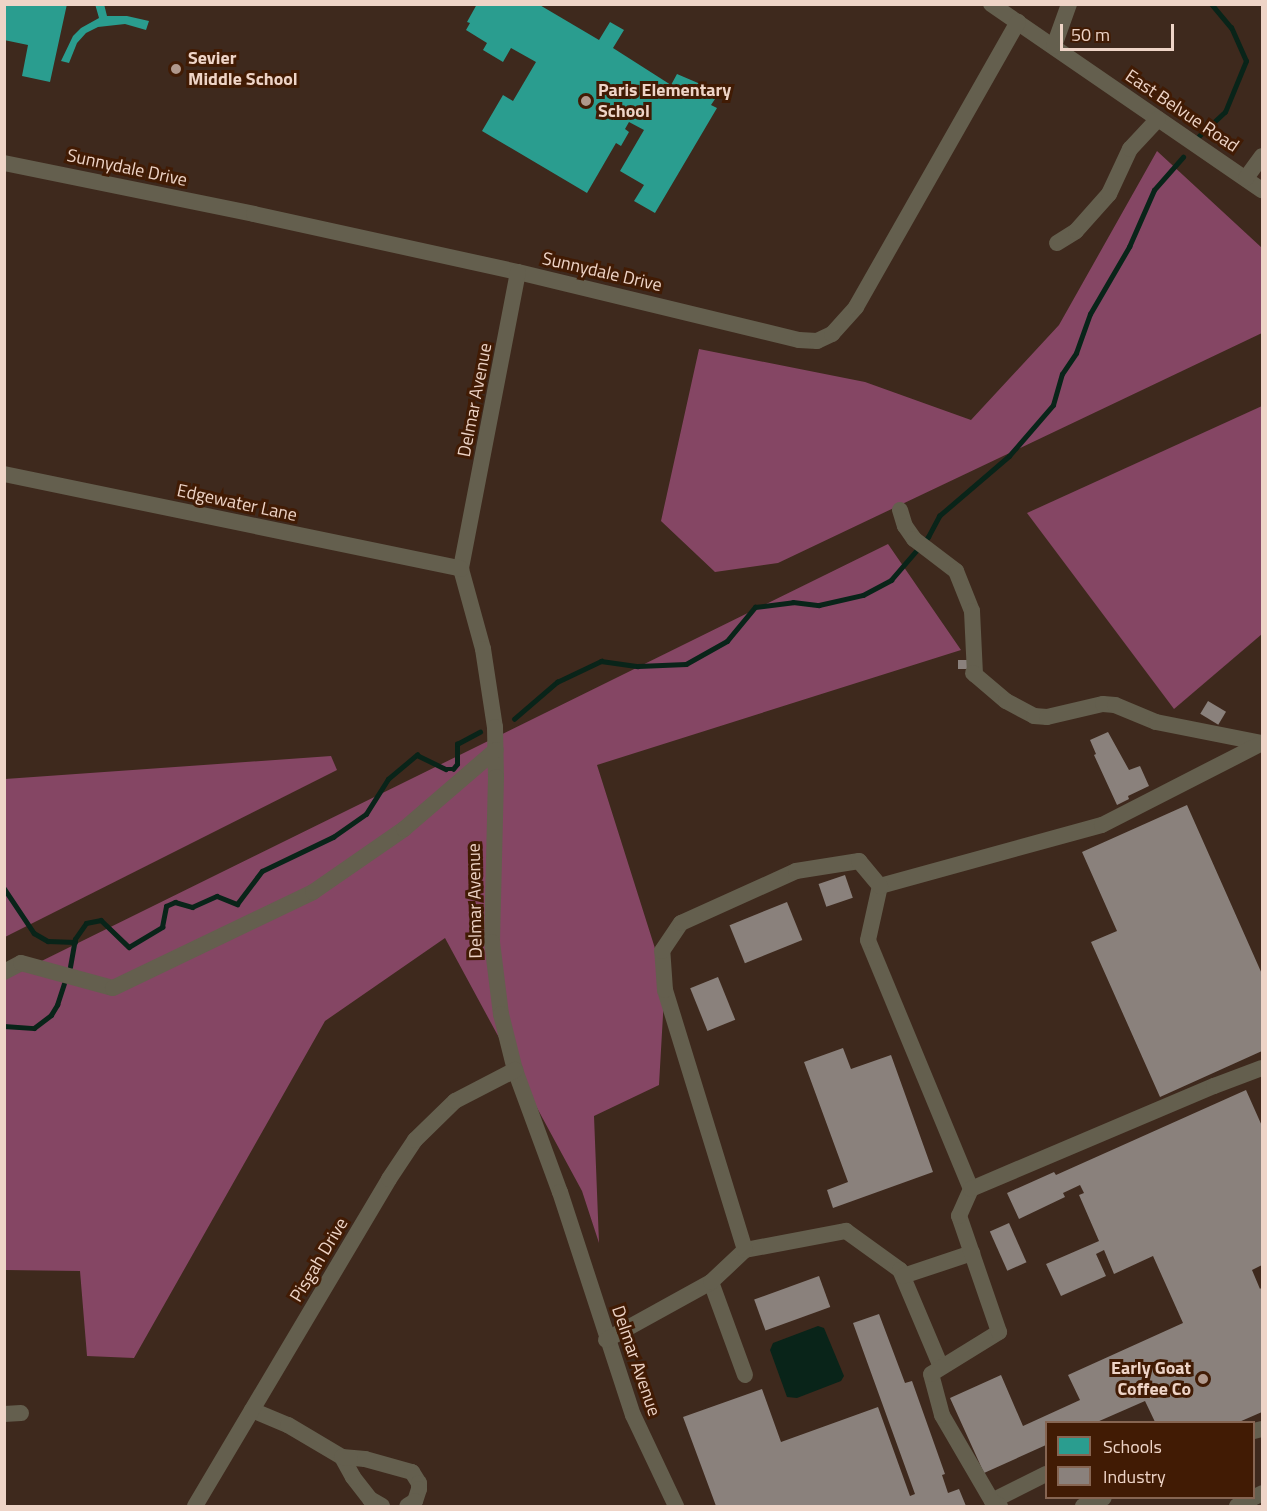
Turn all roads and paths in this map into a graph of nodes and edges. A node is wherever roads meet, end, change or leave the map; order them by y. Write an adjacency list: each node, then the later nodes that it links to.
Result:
1 (991, 4): 3 (street, East Belvue Road)
2 (1069, 4): 4 (street)
3 (1018, 22): 4 (street, East Belvue Road); 11 (street, Sunnydale Drive)
4 (1054, 46): 5 (street, East Belvue Road)
5 (1158, 119): 8 (street, East Belvue Road); 10 (street)
6 (1263, 156): 8 (street)
7 (4, 163): 11 (street, Sunnydale Drive)
8 (1246, 178): 9 (street, East Belvue Road)
9 (1263, 190)
10 (1057, 243)
11 (518, 272): 14 (street, Delmar Avenue)
12 (4, 474): 14 (street, Edgewater Lane)
13 (900, 510): 15 (street)
14 (461, 569): 16 (street, Delmar Avenue)
15 (1263, 743): 17 (street)
16 (496, 750): 18 (street); 20 (street, Delmar Avenue)
17 (880, 886): 21 (street); 22 (street)
18 (4, 972)
19 (1263, 1068): 21 (street)
20 (515, 1070): 26 (street, Delmar Avenue); 29 (street, Pisgah Drive)
21 (971, 1189): 23 (street)
22 (745, 1250): 24 (street); 25 (street)
23 (972, 1253): 24 (street); 27 (street)
24 (903, 1276): 27 (street)
25 (711, 1282): 26 (street); 28 (street)
26 (606, 1340): 38 (street, Delmar Avenue)
27 (941, 1367): 34 (street)
28 (745, 1375)
29 (252, 1410): 30 (street); 35 (street, Pisgah Drive)
30 (342, 1457): 36 (street); 37 (street)
31 (1045, 1475): 34 (street)
32 (1099, 1499): 39 (street)
33 (1251, 1499): 40 (street)
34 (996, 1504)
35 (195, 1506)
36 (382, 1506)
37 (407, 1506)
38 (676, 1506)
39 (1083, 1506)
40 (1236, 1506)

